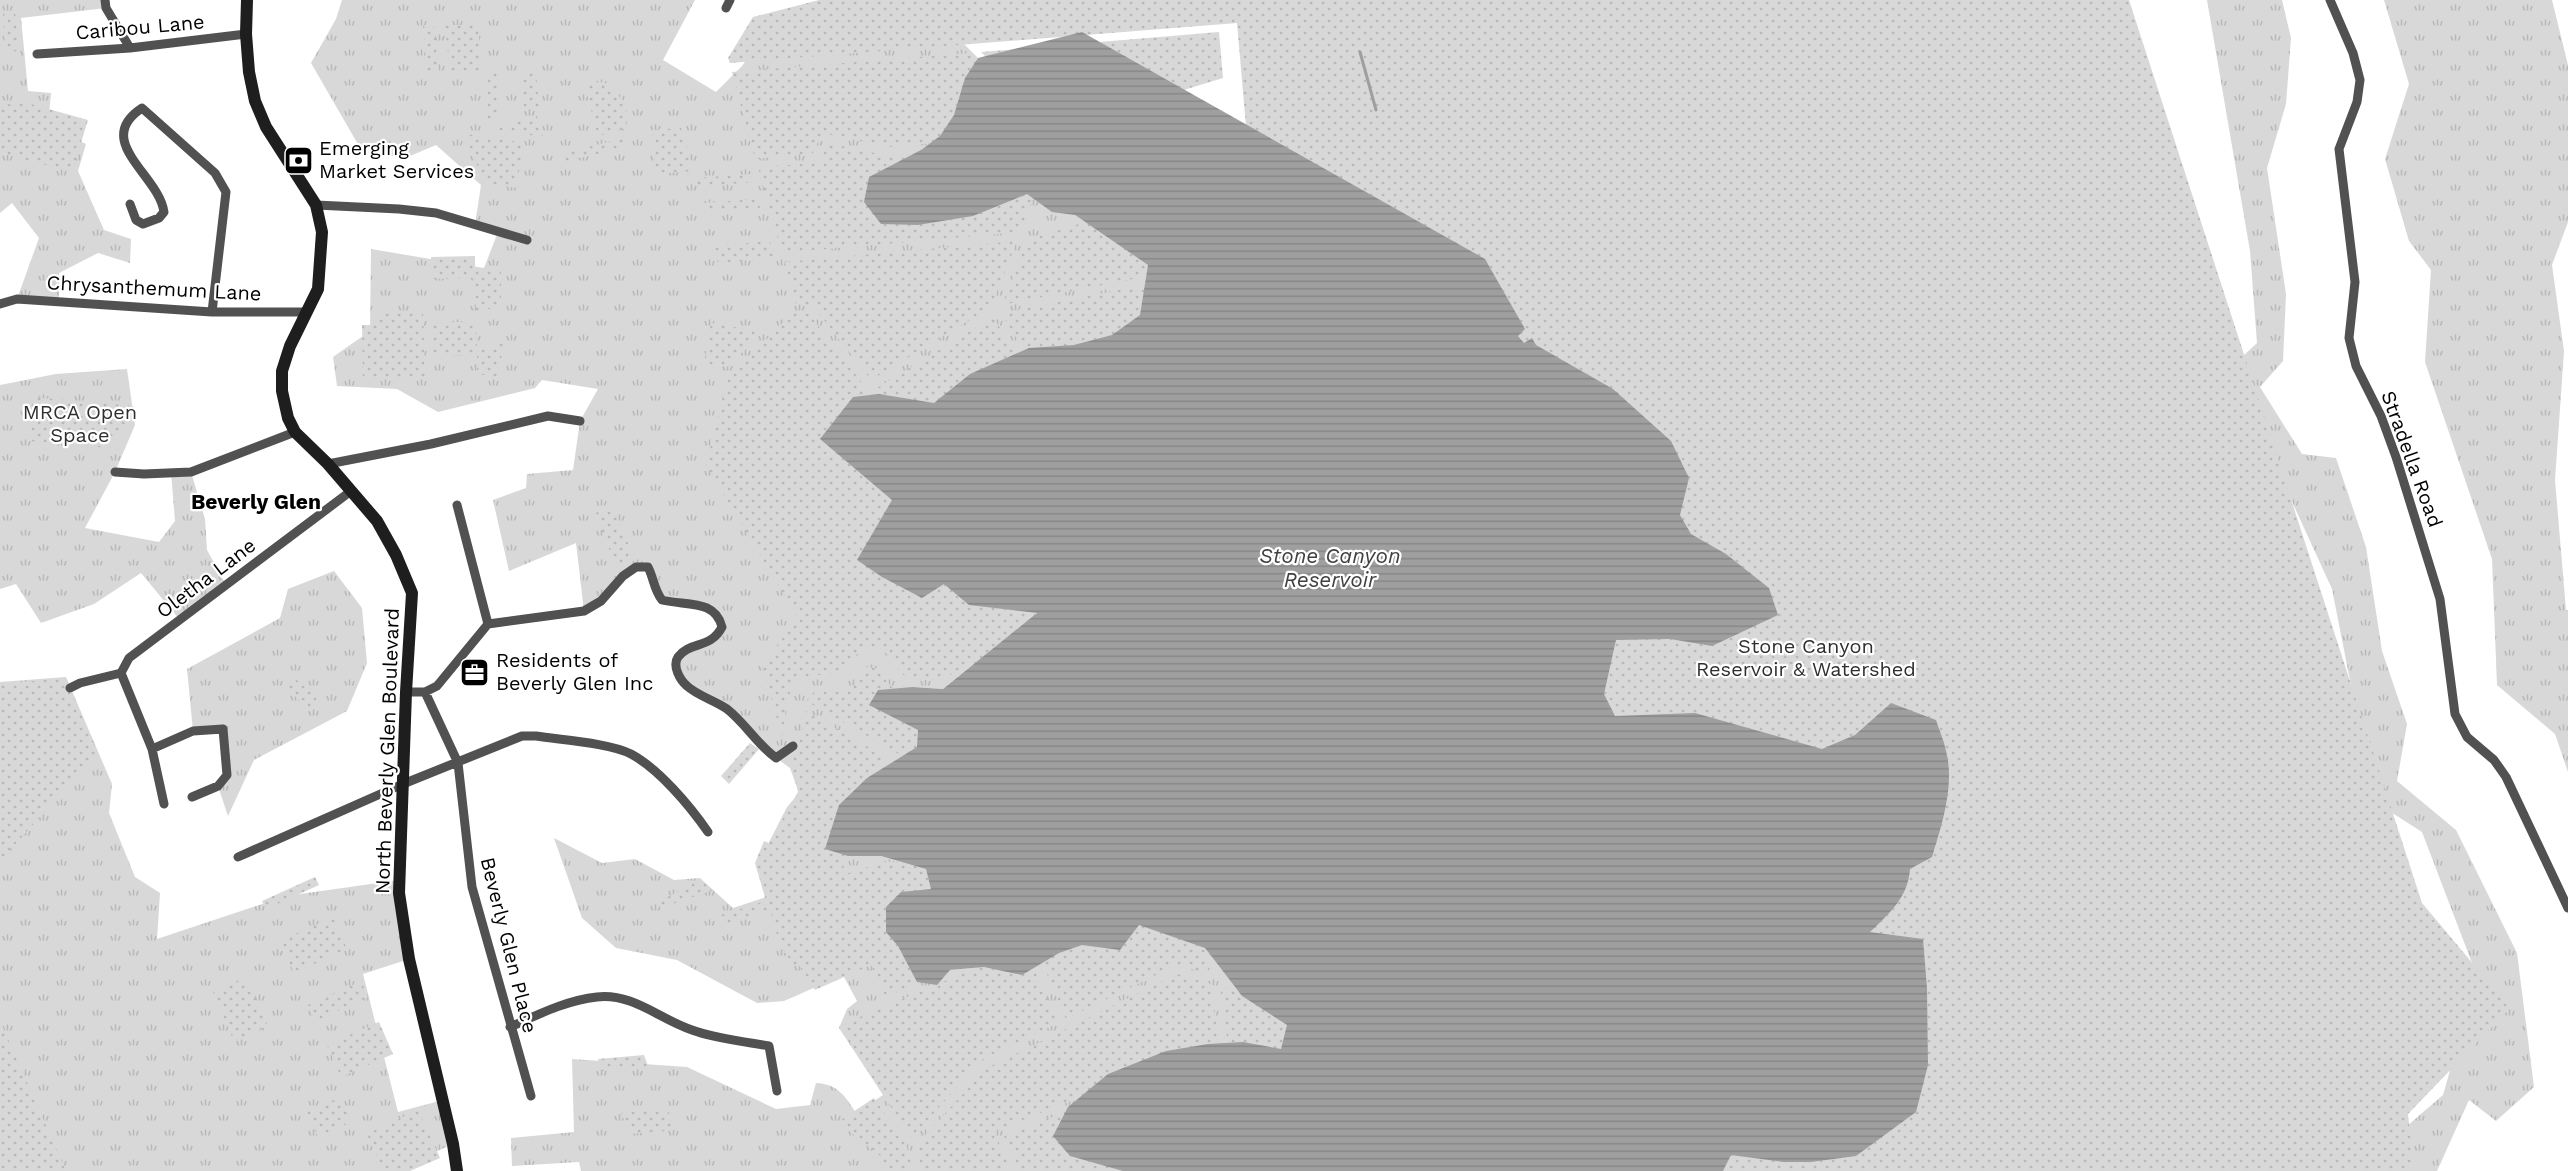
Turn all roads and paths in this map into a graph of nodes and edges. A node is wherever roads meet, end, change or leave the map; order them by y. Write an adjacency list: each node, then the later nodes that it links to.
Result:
1 (105, 0): 5 (street)
2 (247, 0): 4 (main road, North Beverly Glen Boulevard)
3 (2330, 0): 32 (street, Stradella Road)
4 (246, 34): 5 (street, Caribou Lane); 8 (main road, North Beverly Glen Boulevard)
5 (130, 48): 6 (street, Caribou Lane)
6 (37, 54)
7 (130, 204): 11 (street)
8 (316, 206): 9 (street); 12 (main road, North Beverly Glen Boulevard)
9 (527, 240)
10 (0, 304): 11 (street, Chrysanthemum Lane)
11 (212, 312): 12 (street, Chrysanthemum Lane)
12 (306, 312): 14 (main road, North Beverly Glen Boulevard)
13 (580, 421): 15 (street)
14 (295, 432): 15 (main road, North Beverly Glen Boulevard); 16 (street)
15 (328, 465): 17 (main road, North Beverly Glen Boulevard)
16 (115, 472)
17 (351, 490): 20 (street, Oletha Lane); 22 (main road, North Beverly Glen Boulevard)
18 (457, 505): 19 (street)
19 (488, 624): 23 (street); 24 (street)
20 (121, 673): 21 (street); 25 (street)
21 (70, 688)
22 (406, 692): 23 (street); 27 (main road, North Beverly Glen Boulevard)
23 (425, 692): 26 (street, Beverly Glen Place)
24 (793, 746)
25 (152, 749): 28 (street); 29 (street)
26 (458, 763): 27 (street); 30 (street); 33 (street, Beverly Glen Place)
27 (403, 784): 31 (street); 36 (main road, North Beverly Glen Boulevard)
28 (192, 797)
29 (164, 804)
30 (708, 832)
31 (238, 857)
32 (2568, 908)
33 (510, 1027): 34 (street); 35 (street, Beverly Glen Place)
34 (777, 1091)
35 (531, 1095)
36 (457, 1171)

